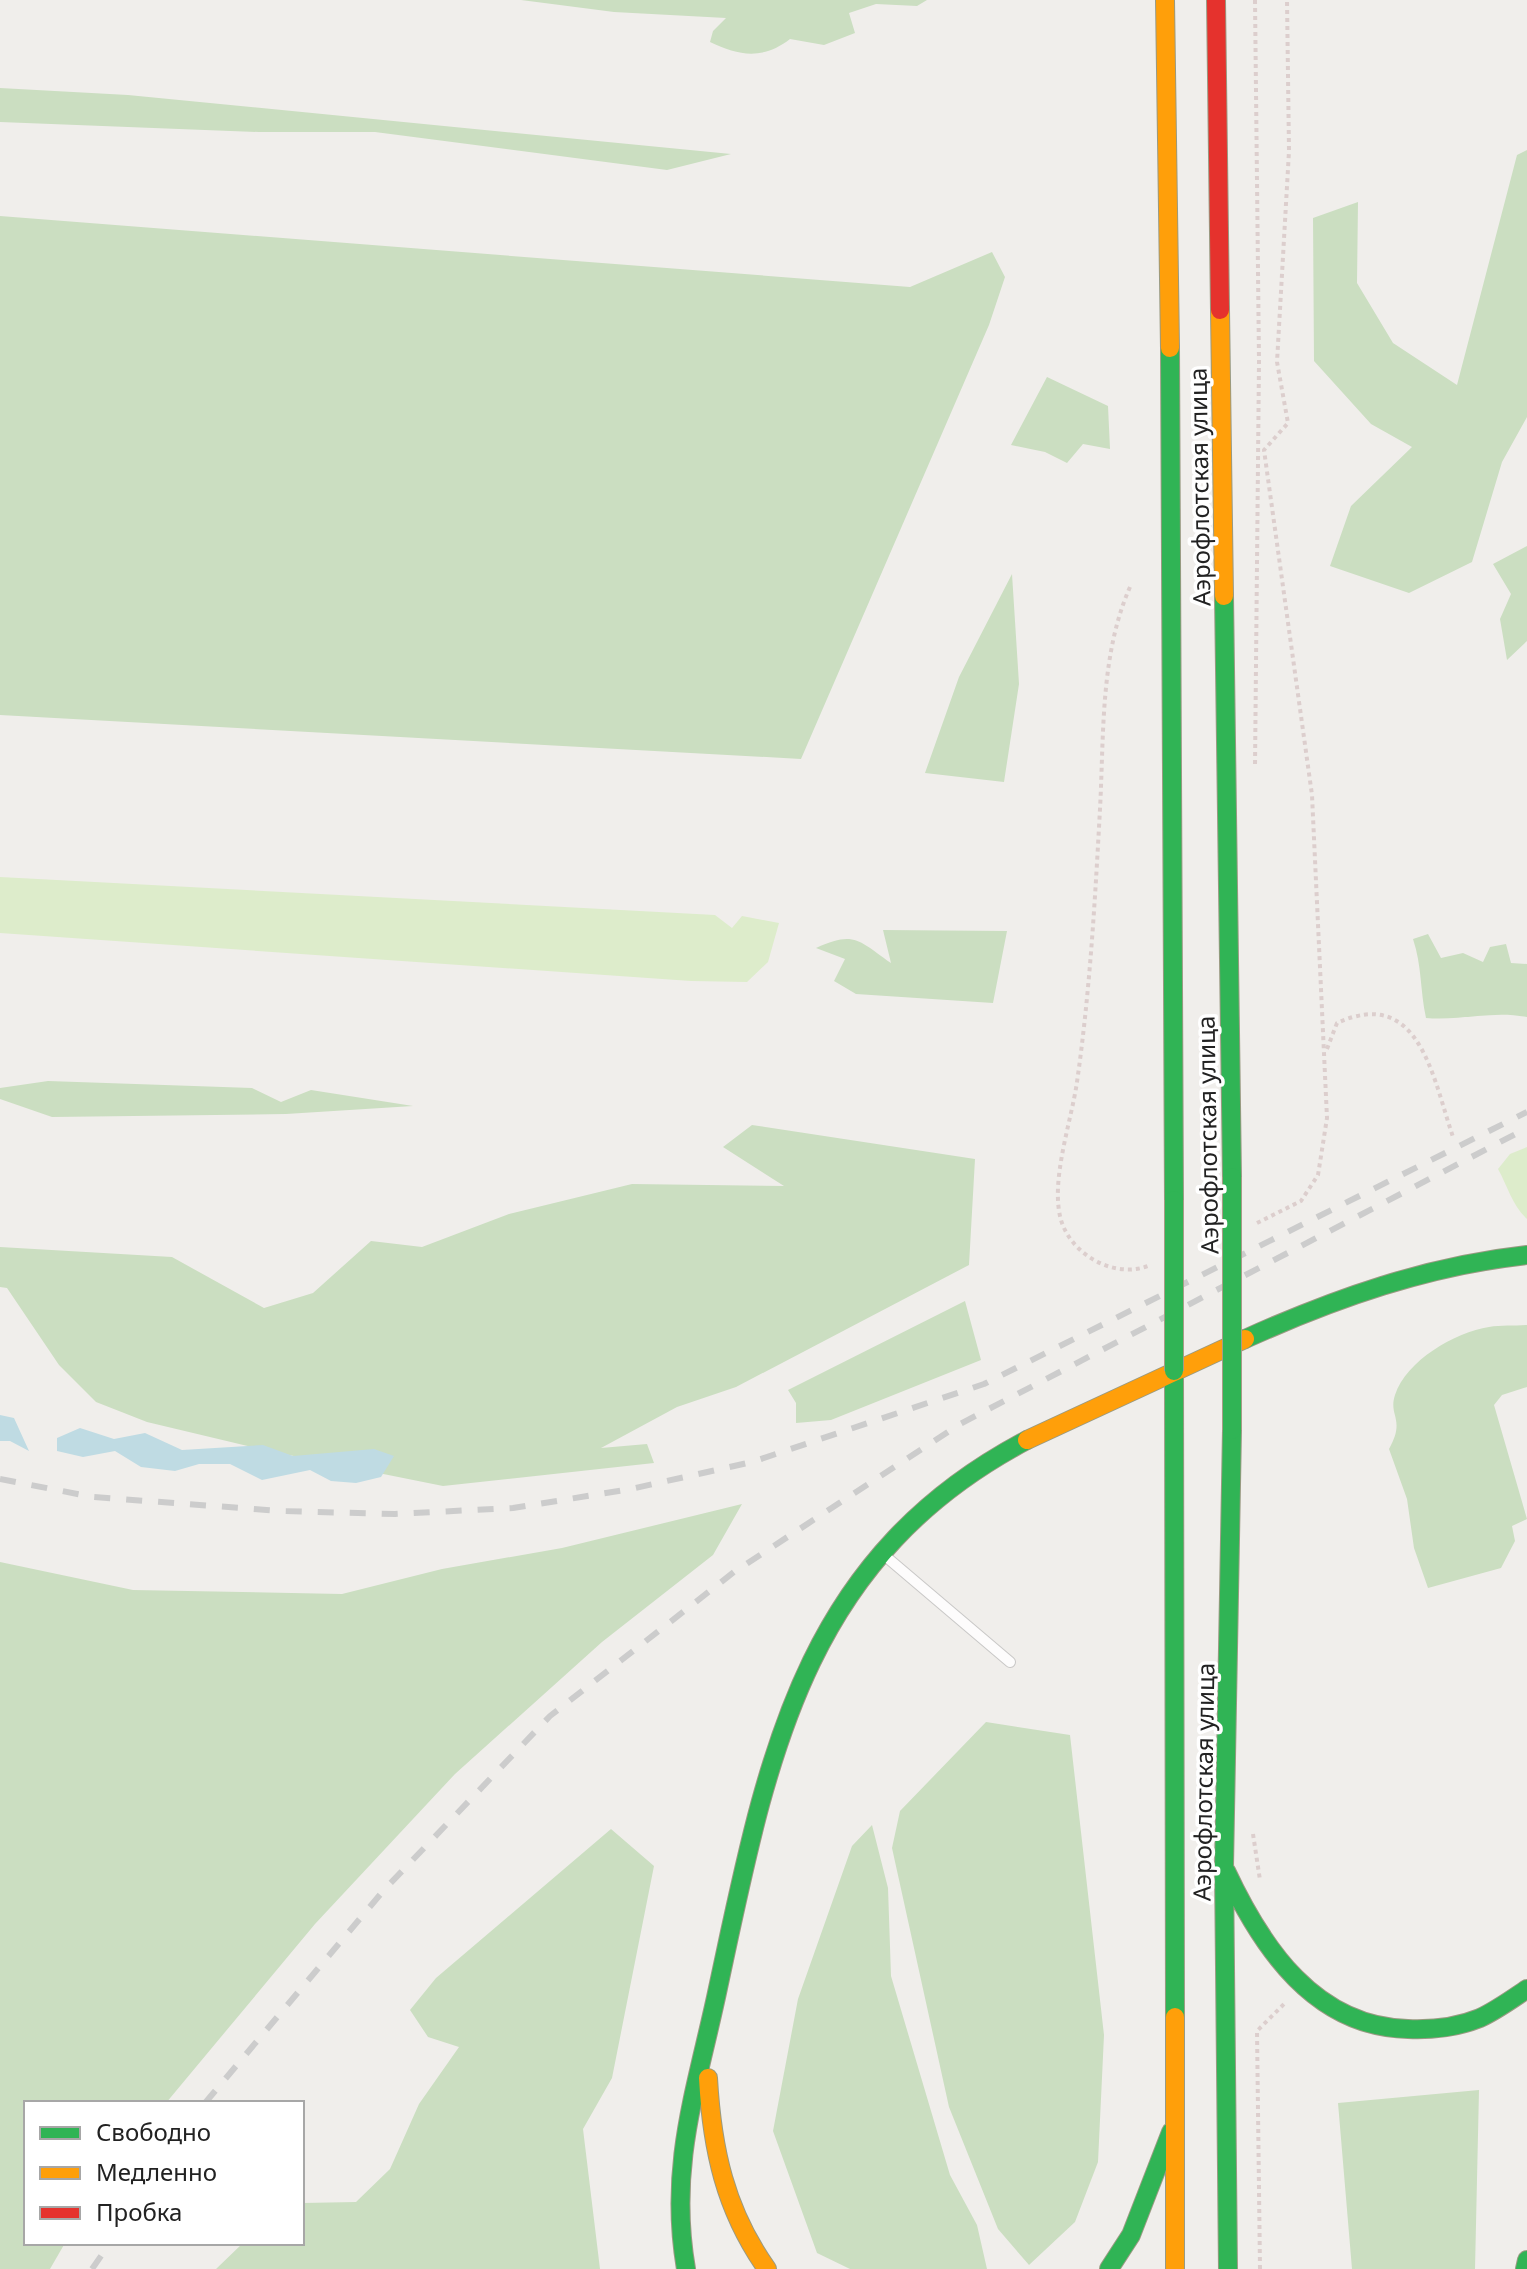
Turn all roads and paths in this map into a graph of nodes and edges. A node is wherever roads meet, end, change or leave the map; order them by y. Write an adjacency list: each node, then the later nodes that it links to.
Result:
1 (1165, 0): 8 (main road, Аэрофлотская улица, bridge)
2 (1216, 0): 12 (main road, Аэрофлотская улица, bridge)
3 (1255, 0): 4 (path)
4 (1255, 775)
5 (1326, 1051): 6 (path)
6 (1453, 1137)
7 (1527, 1255): 8 (main road)
8 (1174, 1371): 9 (main road); 17 (main road, Аэрофлотская улица)
9 (881, 1552): 10 (lane); 16 (main road)
10 (1010, 1662)
11 (1253, 1819): 13 (path)
12 (1224, 1867): 14 (main road); 23 (main road, Аэрофлотская улица)
13 (1262, 1893)
14 (1301, 1987): 15 (main road); 24 (path)
15 (1527, 1989)
16 (706, 2045): 19 (main road); 20 (main road)
17 (1172, 2128): 21 (main road); 22 (main road, Аэрофлотская улица)
18 (1527, 2260): 25 (main road)
19 (686, 2269)
20 (767, 2269)
21 (1109, 2269)
22 (1175, 2269)
23 (1228, 2269)
24 (1260, 2269)
25 (1525, 2269)

